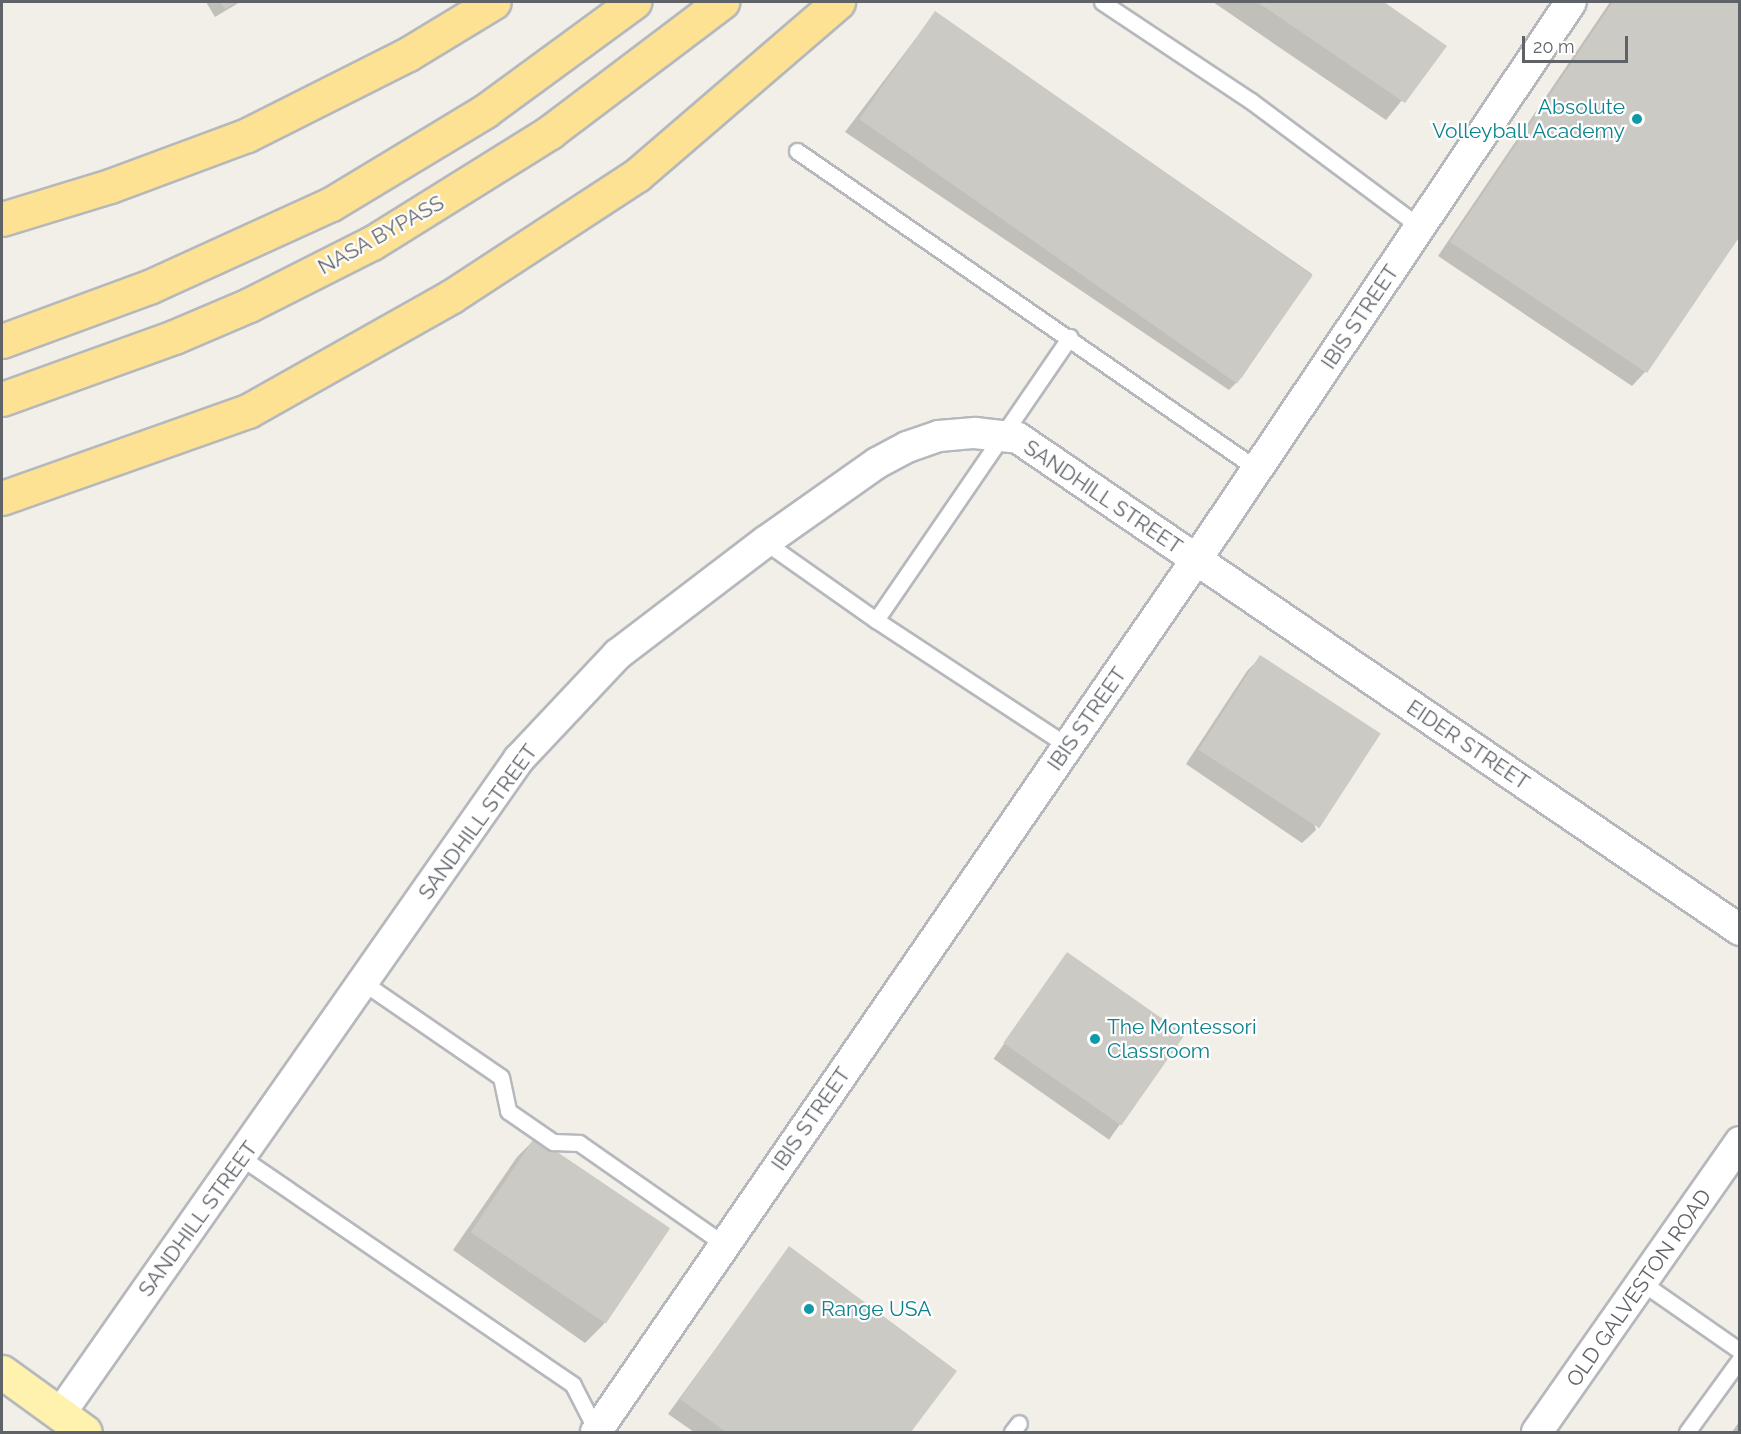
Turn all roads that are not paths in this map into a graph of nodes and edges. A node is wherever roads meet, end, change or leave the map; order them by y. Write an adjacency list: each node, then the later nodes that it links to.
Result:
1 (494, 2): 8 (highway)
2 (634, 2): 11 (highway)
3 (722, 2): 12 (highway, NASA BYPASS)
4 (838, 2): 15 (highway)
5 (1102, 2): 9 (lane)
6 (1571, 2): 9 (street, IBIS STREET)
7 (797, 151): 10 (lane)
8 (2, 219)
9 (1420, 227): 14 (street, IBIS STREET)
10 (1070, 337): 13 (lane); 14 (lane)
11 (2, 341)
12 (2, 399)
13 (1002, 436): 16 (street, SANDHILL STREET); 17 (street, SANDHILL STREET); 18 (lane)
14 (1257, 469): 17 (street, IBIS STREET)
15 (2, 498)
16 (765, 542): 18 (lane); 21 (street, SANDHILL STREET)
17 (1197, 560): 19 (street, IBIS STREET); 20 (street, EIDER STREET)
18 (876, 620): 19 (lane)
19 (1068, 746): 24 (street, IBIS STREET)
20 (1740, 930)
21 (364, 983): 23 (street, SANDHILL STREET); 24 (lane)
22 (1740, 1142): 25 (street, OLD GALVESTON ROAD)
23 (242, 1158): 29 (street, SANDHILL STREET); 30 (lane)
24 (724, 1244): 30 (street, IBIS STREET)
25 (1644, 1284): 26 (lane); 31 (street, OLD GALVESTON ROAD)
26 (1740, 1351)
27 (1740, 1359): 32 (lane)
28 (2, 1372): 29 (main road)
29 (73, 1424)
30 (596, 1432)
31 (1537, 1432)
32 (1687, 1432)

